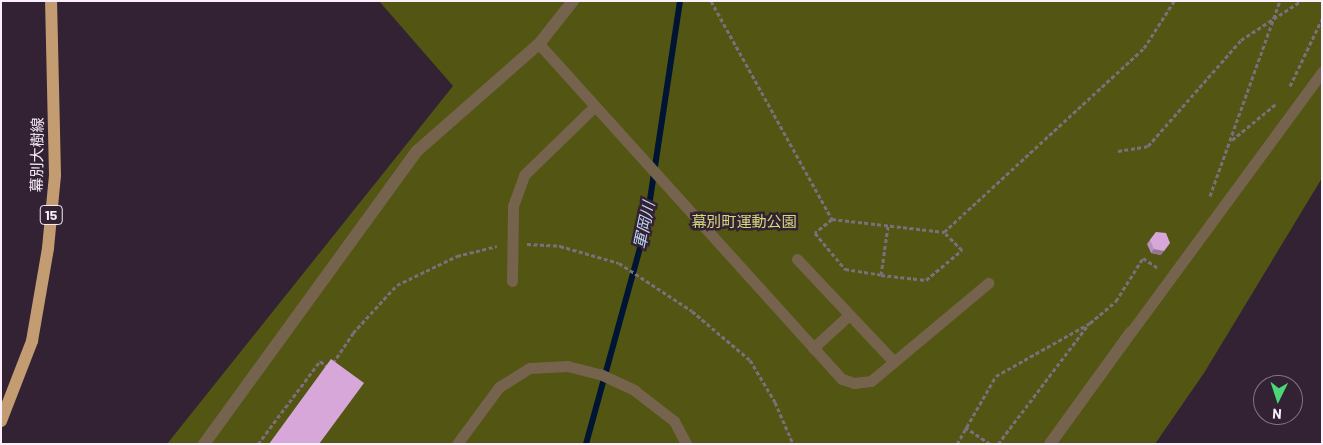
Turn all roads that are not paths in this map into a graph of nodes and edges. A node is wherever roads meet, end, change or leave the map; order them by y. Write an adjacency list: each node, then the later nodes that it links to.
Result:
1 (51, 1): 13 (main road, 幕別大樹線 / 15)
2 (573, 1): 3 (street)
3 (539, 44): 5 (lane); 14 (street)
4 (1322, 72): 10 (lane)
5 (595, 106): 7 (lane); 11 (lane)
6 (797, 259): 9 (lane)
7 (512, 281)
8 (988, 283): 12 (lane)
9 (850, 315): 11 (lane); 12 (lane)
10 (1131, 332): 17 (street)
11 (813, 348): 12 (lane)
12 (894, 362)
13 (1, 421)
14 (204, 444)
15 (457, 444): 16 (lane)
16 (686, 444)
17 (1050, 444)

